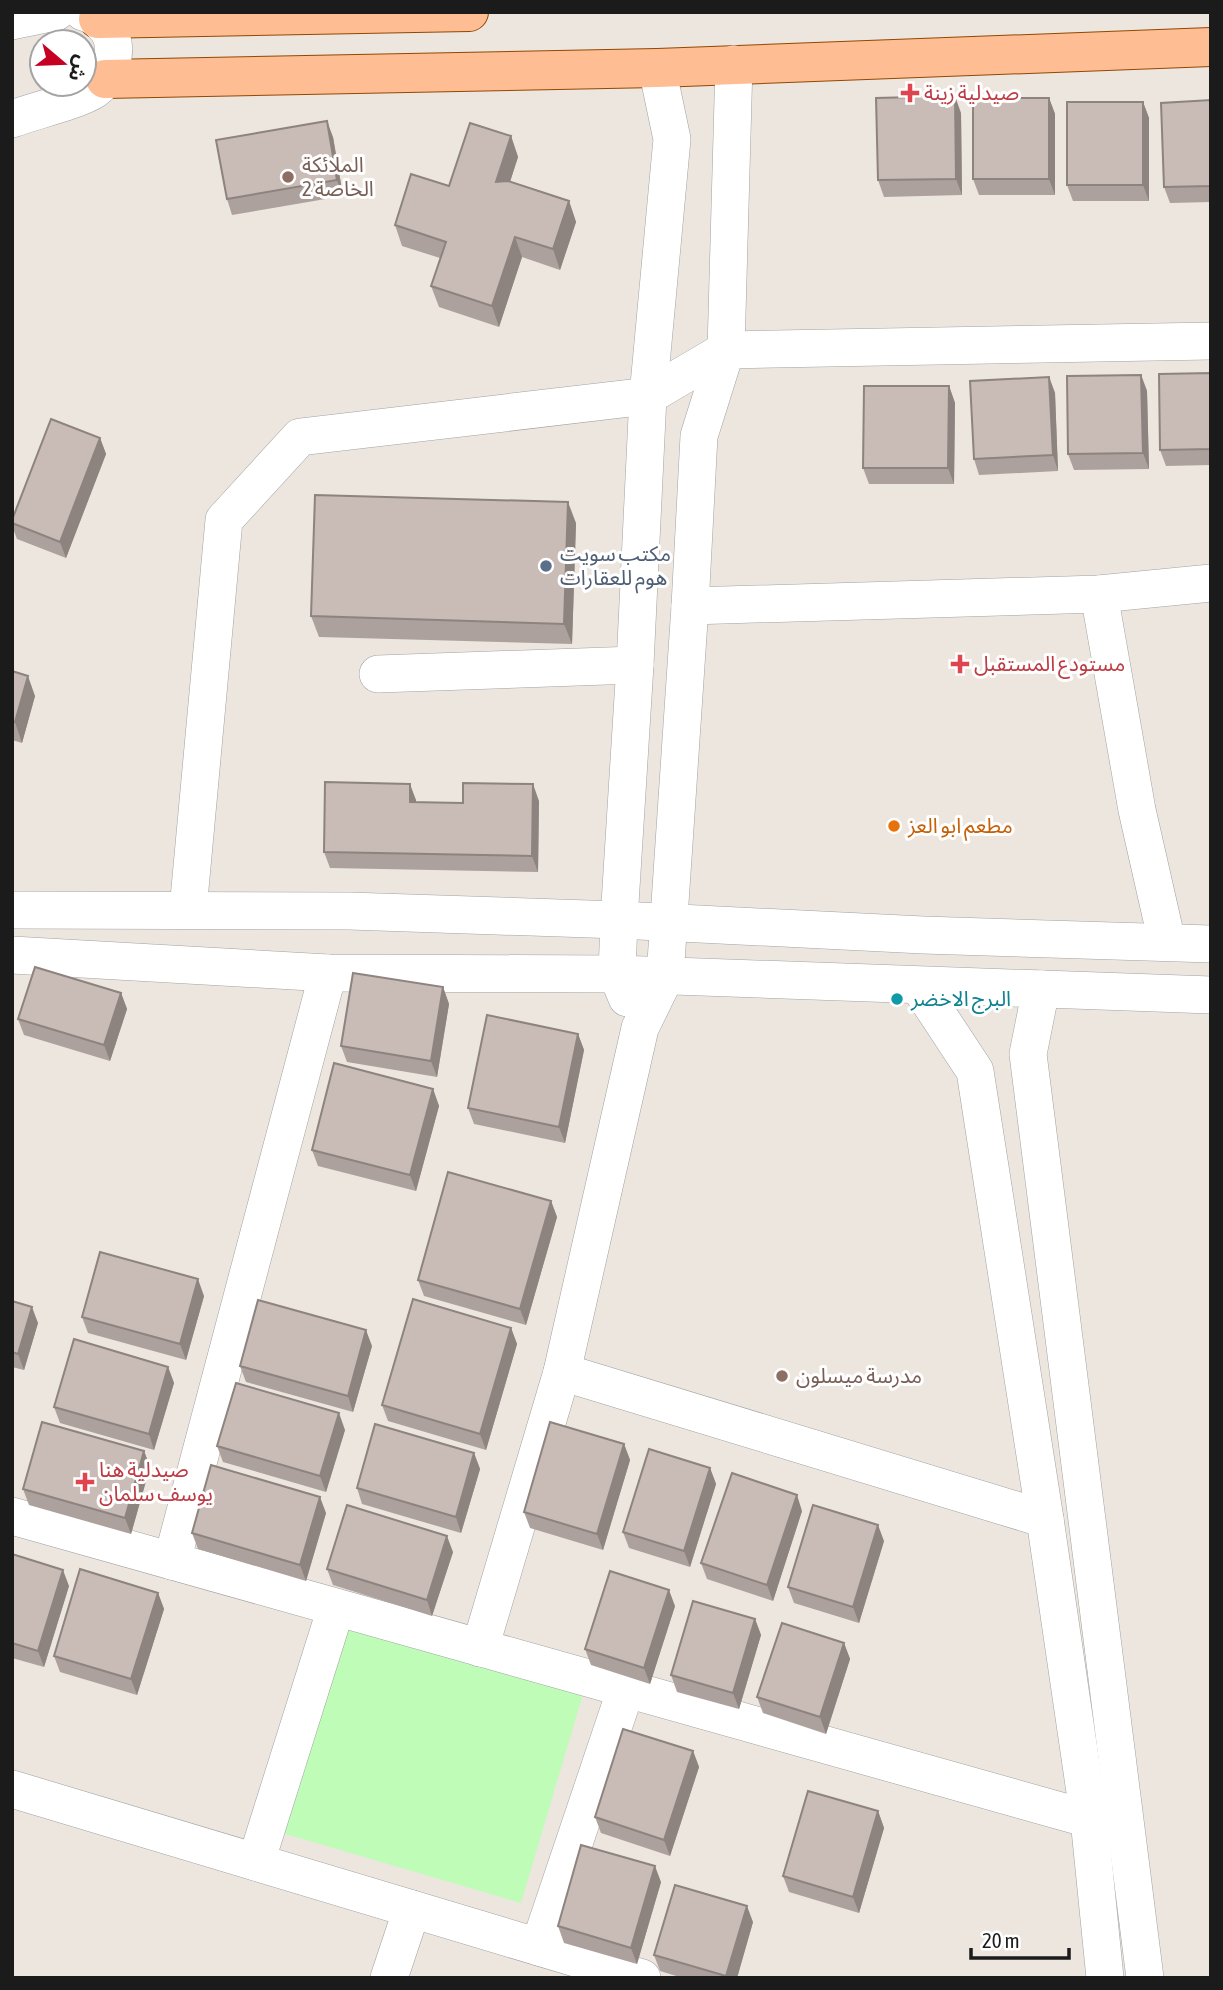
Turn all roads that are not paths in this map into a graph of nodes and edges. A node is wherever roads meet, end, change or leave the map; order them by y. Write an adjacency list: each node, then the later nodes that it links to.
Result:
1 (56, 12): 5 (street)
2 (468, 12): 4 (main road)
3 (90, 14): 4 (main road); 9 (street)
4 (242, 14)
5 (12, 21)
6 (1211, 47): 7 (main road)
7 (734, 64): 8 (main road); 12 (street)
8 (657, 68): 9 (main road); 13 (street)
9 (105, 79): 10 (street)
10 (12, 119)
11 (1211, 341): 12 (street)
12 (726, 350): 13 (street); 16 (street)
13 (648, 396): 17 (street); 20 (street)
14 (1211, 583): 15 (street)
15 (1099, 594): 16 (street); 23 (street)
16 (690, 606): 22 (street)
17 (635, 665): 18 (street); 21 (street)
18 (378, 674)
19 (12, 910): 20 (street)
20 (188, 910): 21 (street)
21 (619, 920): 22 (street); 27 (street)
22 (670, 922): 23 (street); 28 (street)
23 (1167, 942): 24 (street)
24 (1211, 944)
25 (12, 955): 26 (street)
26 (328, 973): 27 (street); 36 (street)
27 (617, 974): 28 (street); 32 (street)
28 (665, 977): 29 (street); 32 (street)
29 (919, 986): 30 (street); 35 (street)
30 (1041, 989): 31 (street); 48 (street)
31 (1211, 995)
32 (640, 1028): 33 (street)
33 (562, 1372): 35 (street); 38 (street)
34 (12, 1516): 36 (street)
35 (1045, 1519): 41 (street)
36 (172, 1561): 37 (street)
37 (336, 1608): 38 (street); 42 (street)
38 (480, 1648): 39 (street)
39 (626, 1689): 41 (street); 44 (street)
40 (12, 1789): 42 (street)
41 (1089, 1819): 47 (street)
42 (256, 1862): 43 (street)
43 (412, 1909): 44 (street); 45 (street)
44 (539, 1947): 46 (street)
45 (389, 1978)
46 (642, 1978)
47 (1105, 1978)
48 (1145, 1978)

